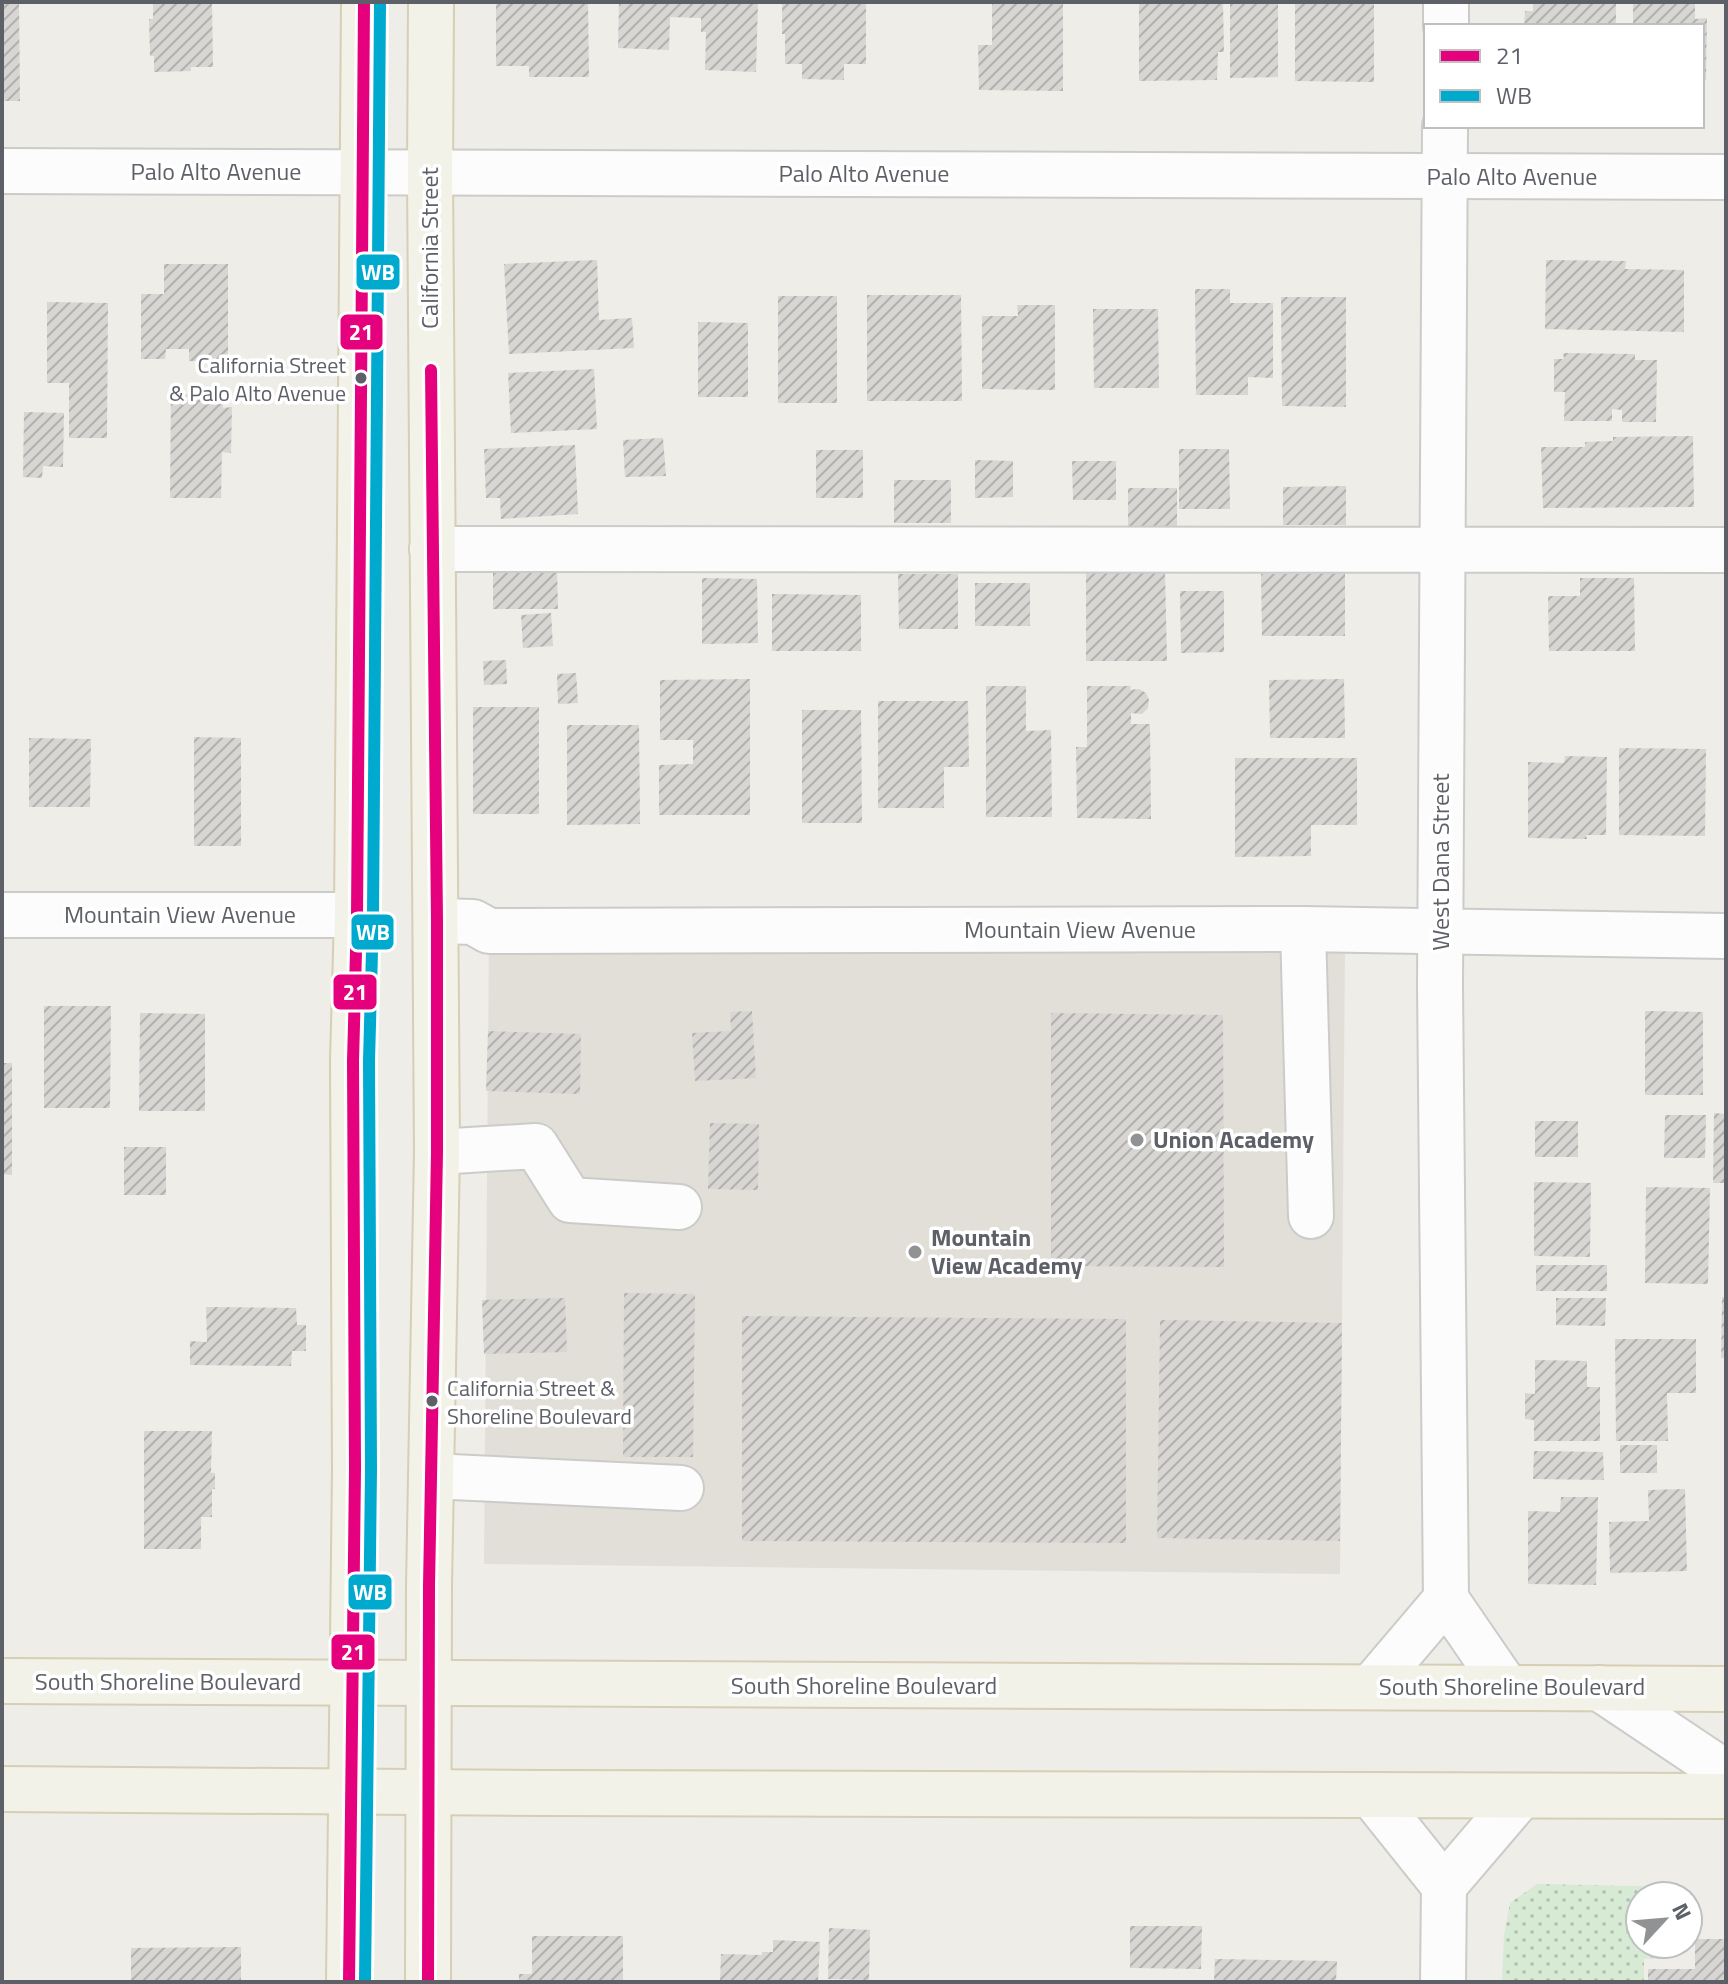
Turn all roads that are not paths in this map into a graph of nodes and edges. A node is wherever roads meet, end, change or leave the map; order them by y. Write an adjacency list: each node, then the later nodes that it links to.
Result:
1 (364, 2): 7 (main road)
2 (431, 2): 8 (main road, California Street)
3 (1446, 2): 4 (street)
4 (1446, 24)
5 (1445, 128): 9 (street, West Dana Street)
6 (2, 171): 7 (street, Palo Alto Avenue)
7 (362, 173): 8 (street, Palo Alto Avenue); 15 (main road)
8 (430, 173): 9 (street, Palo Alto Avenue); 11 (main road, California Street)
9 (1445, 176): 10 (street, Palo Alto Avenue); 12 (street, West Dana Street)
10 (1726, 177)
11 (432, 549): 12 (street); 16 (main road, California Street)
12 (1443, 549): 13 (street); 18 (street, West Dana Street)
13 (1726, 550)
14 (2, 915): 15 (street, Mountain View Avenue)
15 (357, 915): 27 (main road)
16 (437, 921): 17 (street, Mountain View Avenue); 20 (main road, California Street)
17 (1303, 929): 18 (street, Mountain View Avenue); 22 (street)
18 (1440, 931): 19 (street, Mountain View Avenue); 25 (street, West Dana Street)
19 (1726, 936)
20 (437, 1152): 21 (street); 23 (main road, California Street)
21 (679, 1207)
22 (1311, 1216)
23 (431, 1476): 24 (street); 28 (main road, California Street)
24 (681, 1488)
25 (1446, 1599): 29 (street); 30 (street)
26 (2, 1681): 27 (main road, South Shoreline Boulevard)
27 (352, 1683): 28 (main road, South Shoreline Boulevard); 36 (main road)
28 (428, 1683): 29 (main road, South Shoreline Boulevard); 35 (main road, California Street)
29 (1372, 1686): 30 (main road, South Shoreline Boulevard)
30 (1507, 1688): 31 (main road, South Shoreline Boulevard)
31 (1599, 1688): 32 (main road, South Shoreline Boulevard); 33 (street)
32 (1726, 1689)
33 (1726, 1773)
34 (2, 1789): 36 (main road)
35 (428, 1791): 36 (main road); 37 (main road); 42 (main road, California Street)
36 (351, 1792): 41 (main road)
37 (1372, 1796): 39 (main road); 40 (street)
38 (1726, 1796): 39 (main road)
39 (1520, 1797): 40 (street)
40 (1444, 1886): 43 (street)
41 (349, 1982)
42 (428, 1982)
43 (1443, 1982)

